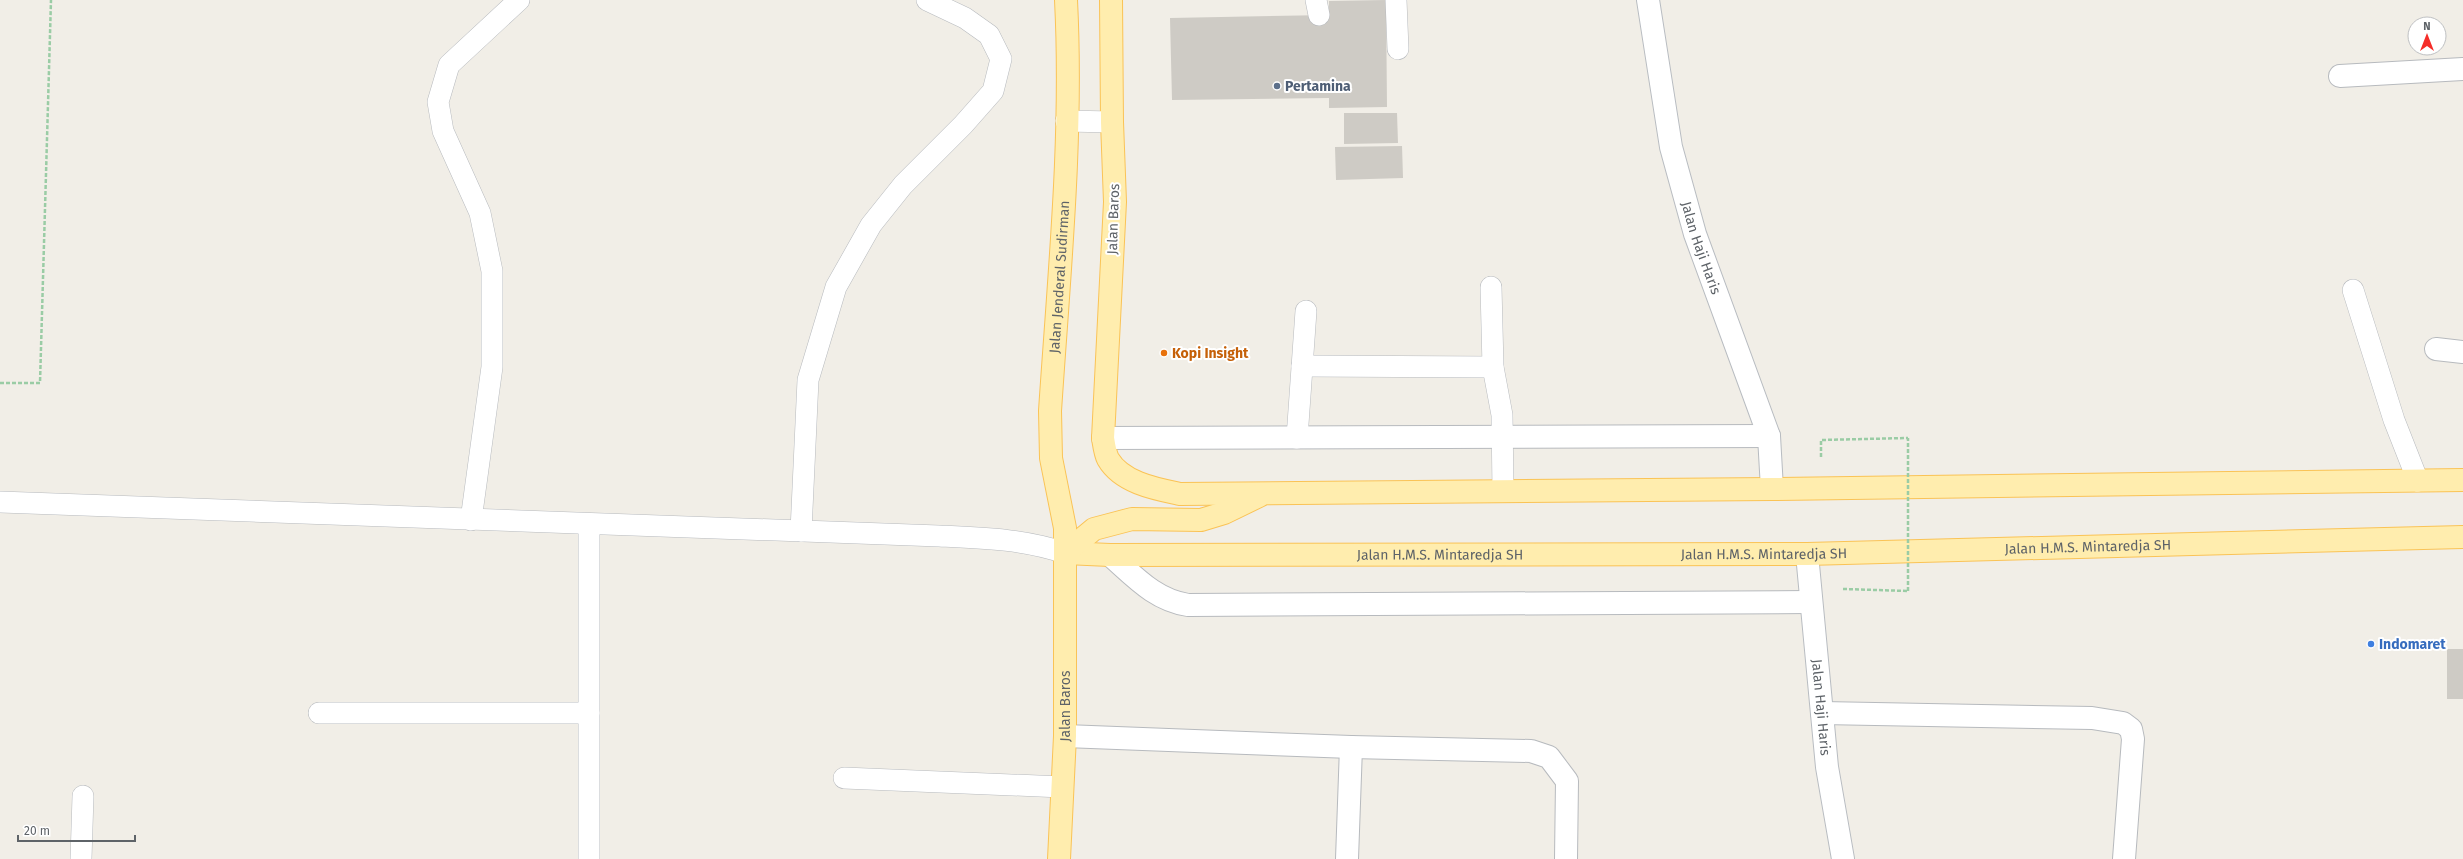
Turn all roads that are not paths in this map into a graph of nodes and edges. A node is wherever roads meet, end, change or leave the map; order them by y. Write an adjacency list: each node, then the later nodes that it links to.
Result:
1 (519, 0): 29 (lane)
2 (927, 0): 31 (lane)
3 (1066, 0): 10 (main road, Jalan Jenderal Sudirman)
4 (1111, 0): 11 (main road, Jalan Baros)
5 (1396, 0): 7 (lane)
6 (1648, 0): 19 (street, Jalan Haji Haris)
7 (1398, 49)
8 (2463, 69): 9 (street)
9 (2340, 76)
10 (1066, 121): 11 (lane); 33 (main road, Jalan Jenderal Sudirman)
11 (1112, 122): 20 (main road, Jalan Baros)
12 (1491, 287): 18 (lane)
13 (2353, 290): 24 (lane)
14 (1306, 311): 17 (lane)
15 (2436, 349): 16 (street)
16 (2463, 352)
17 (1302, 366): 18 (lane); 21 (lane)
18 (1493, 367): 22 (lane)
19 (1768, 436): 22 (street); 25 (street, Jalan Haji Haris)
20 (1102, 438): 21 (street); 27 (main road)
21 (1297, 438): 22 (street)
22 (1502, 438): 26 (lane)
23 (2463, 480): 24 (main road)
24 (2418, 481): 25 (main road)
25 (1772, 489): 26 (main road)
26 (1503, 491): 27 (main road)
27 (1269, 493): 33 (main road)
28 (0, 502): 29 (lane)
29 (471, 520): 30 (lane)
30 (589, 524): 31 (lane); 39 (lane)
31 (801, 531): 33 (lane)
32 (2463, 537): 34 (main road, Jalan H.M.S. Mintaredja SH)
33 (1065, 553): 35 (main road, Jalan H.M.S. Mintaredja SH); 40 (main road, Jalan Baros)
34 (1807, 554): 35 (main road, Jalan H.M.S. Mintaredja SH); 36 (street, Jalan Haji Haris)
35 (1110, 555): 36 (street)
36 (1810, 602): 37 (street, Jalan Haji Haris)
37 (1822, 712): 50 (street, Jalan Haji Haris); 51 (street)
38 (319, 713): 39 (lane)
39 (589, 713): 46 (lane)
40 (1064, 736): 41 (street); 43 (main road, Jalan Baros)
41 (1351, 747): 48 (street); 49 (street)
42 (844, 778): 43 (lane)
43 (1062, 787): 47 (main road, Jalan Baros)
44 (83, 796): 45 (lane)
45 (81, 859)
46 (589, 859)
47 (1060, 859)
48 (1347, 859)
49 (1566, 859)
50 (1842, 859)
51 (2124, 859)

